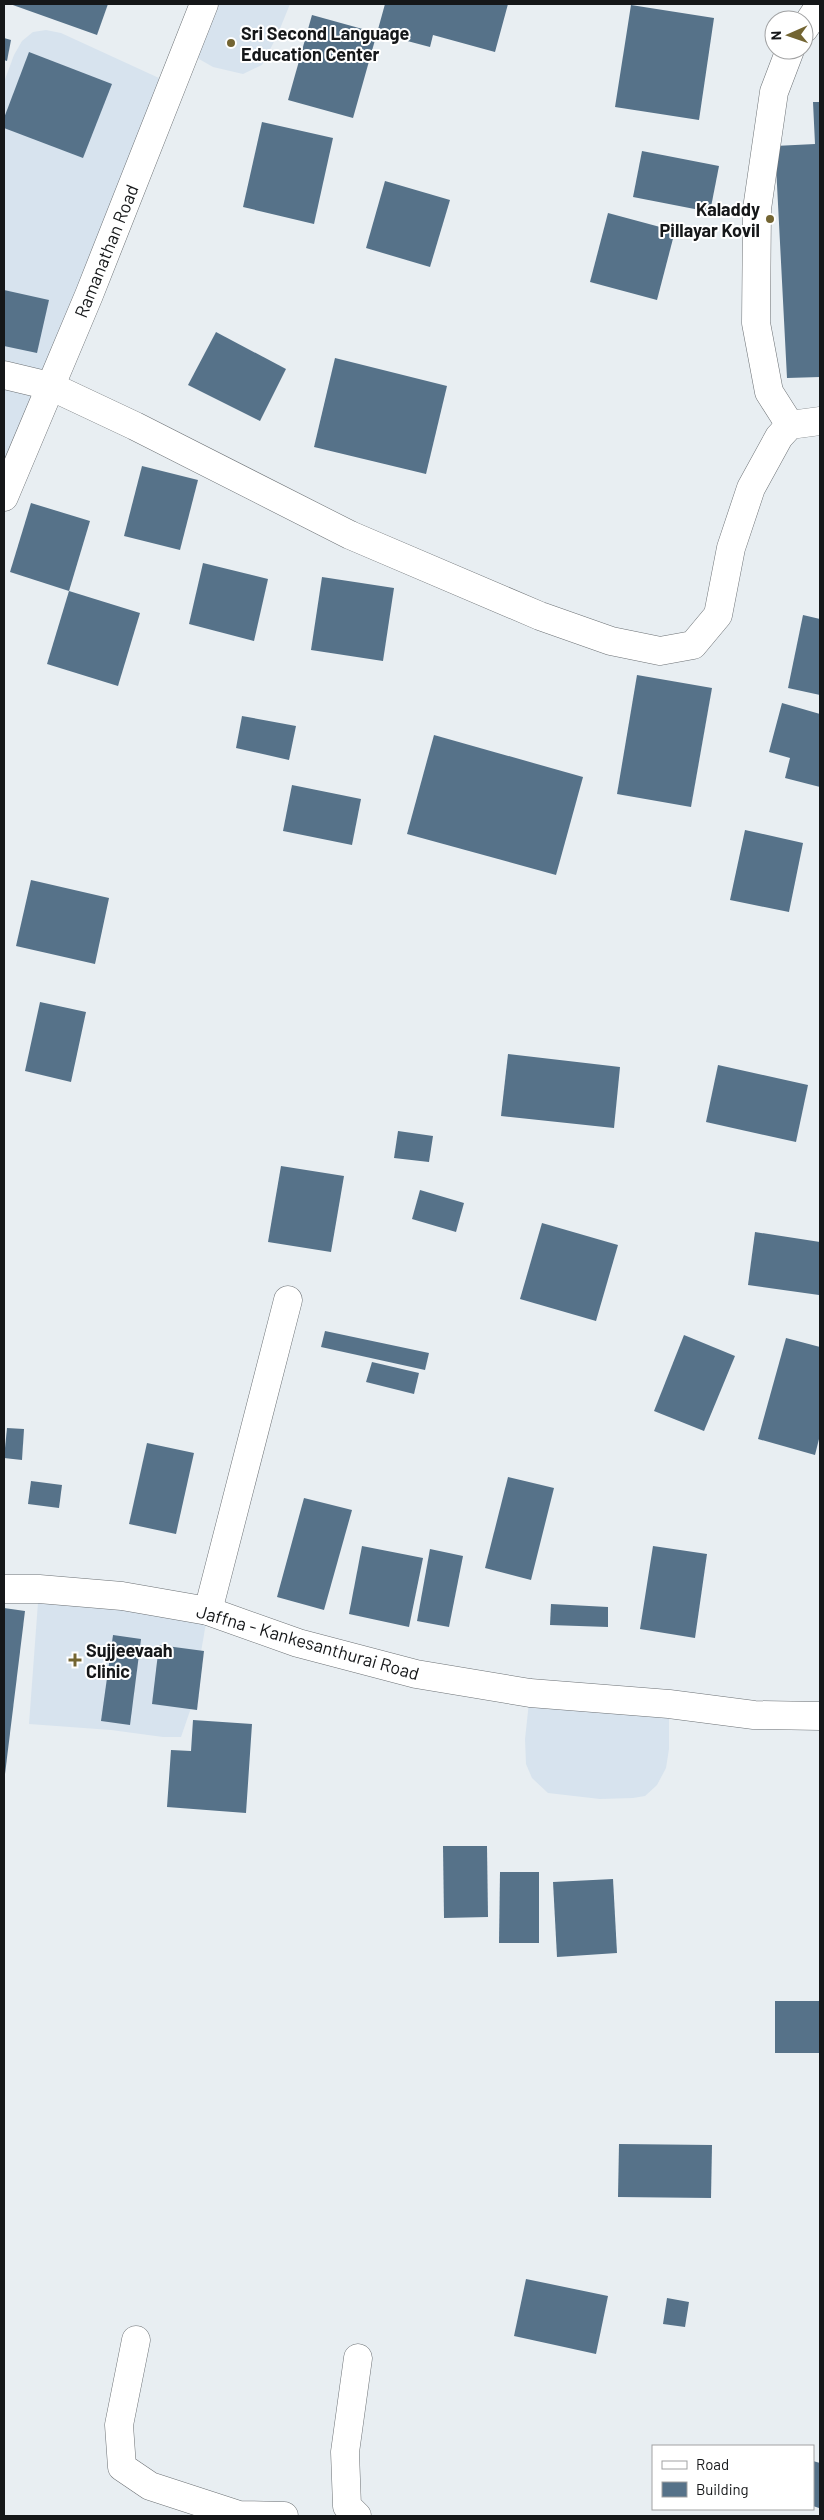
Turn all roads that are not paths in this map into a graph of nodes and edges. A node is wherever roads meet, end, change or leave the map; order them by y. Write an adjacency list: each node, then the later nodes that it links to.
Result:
1 (204, 4): 4 (street, Ramanathan Road)
2 (786, 60): 6 (street)
3 (4, 375): 4 (street)
4 (50, 386): 6 (street); 7 (street, Ramanathan Road)
5 (820, 421): 6 (street)
6 (790, 425)
7 (4, 497)
8 (288, 1300): 10 (street)
9 (4, 1589): 10 (street, Jaffna - Kankesanthurai Road)
10 (208, 1611): 11 (street, Jaffna - Kankesanthurai Road)
11 (820, 1716)
12 (136, 2340): 14 (street)
13 (358, 2358): 15 (street)
14 (284, 2516)
15 (356, 2516)

